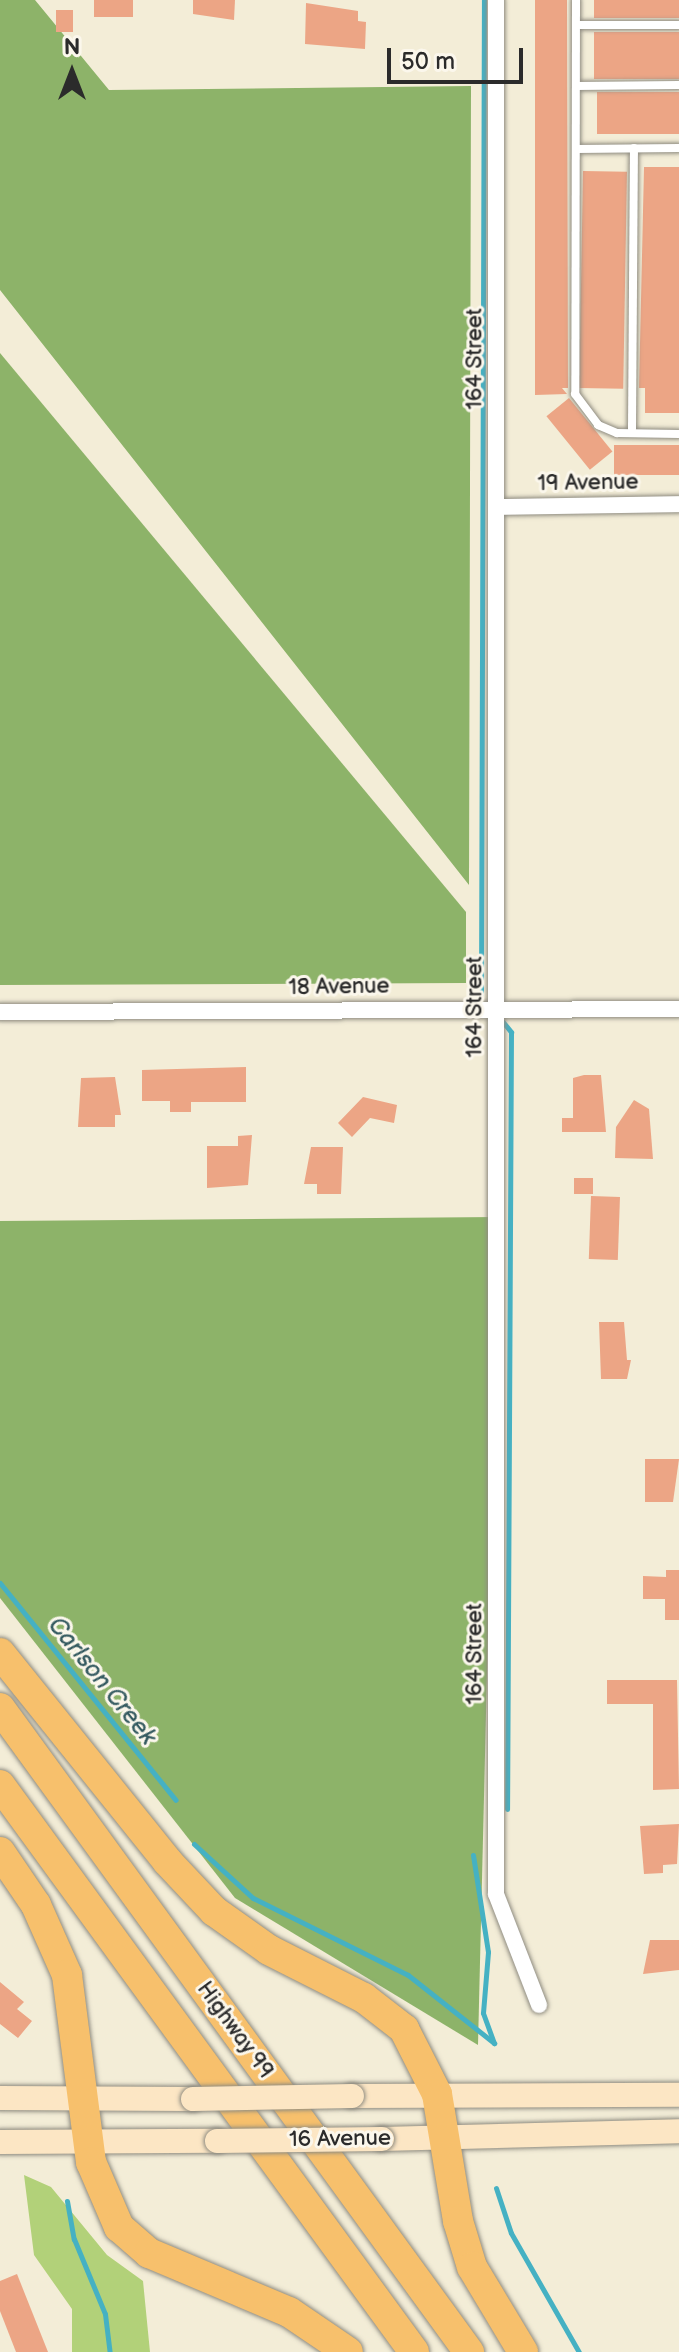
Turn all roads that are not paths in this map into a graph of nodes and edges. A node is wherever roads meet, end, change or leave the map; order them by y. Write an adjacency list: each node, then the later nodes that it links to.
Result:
1 (496, 0): 13 (street, 164 Street)
2 (576, 0): 3 (lane)
3 (576, 25): 4 (lane); 6 (lane)
4 (679, 25)
5 (679, 85): 6 (lane)
6 (576, 86): 9 (lane)
7 (634, 148): 8 (lane); 9 (lane); 10 (lane)
8 (679, 148)
9 (576, 149): 10 (lane)
10 (632, 429): 11 (lane)
11 (679, 434)
12 (679, 504): 13 (street, 19 Avenue)
13 (498, 507): 14 (street, 164 Street)
14 (497, 1008): 15 (street, 18 Avenue); 16 (street, 18 Avenue); 21 (street, 164 Street)
15 (679, 1009)
16 (0, 1012)
17 (0, 1653): 22 (highway)
18 (0, 1708): 32 (highway, Highway 99)
19 (0, 1785): 31 (highway, Highway 99)
20 (0, 1852): 25 (highway)
21 (539, 2005)
22 (437, 2094): 23 (main road, 16 Avenue); 25 (main road, 16 Avenue, bridge); 27 (highway)
23 (679, 2095)
24 (0, 2098): 25 (main road, 16 Avenue)
25 (82, 2098): 29 (highway)
26 (679, 2131): 27 (main road, 16 Avenue)
27 (445, 2137): 29 (main road, 16 Avenue, bridge); 33 (highway)
28 (0, 2142): 29 (main road, 16 Avenue)
29 (88, 2143): 30 (highway)
30 (348, 2352)
31 (414, 2352)
32 (469, 2352)
33 (523, 2352)

